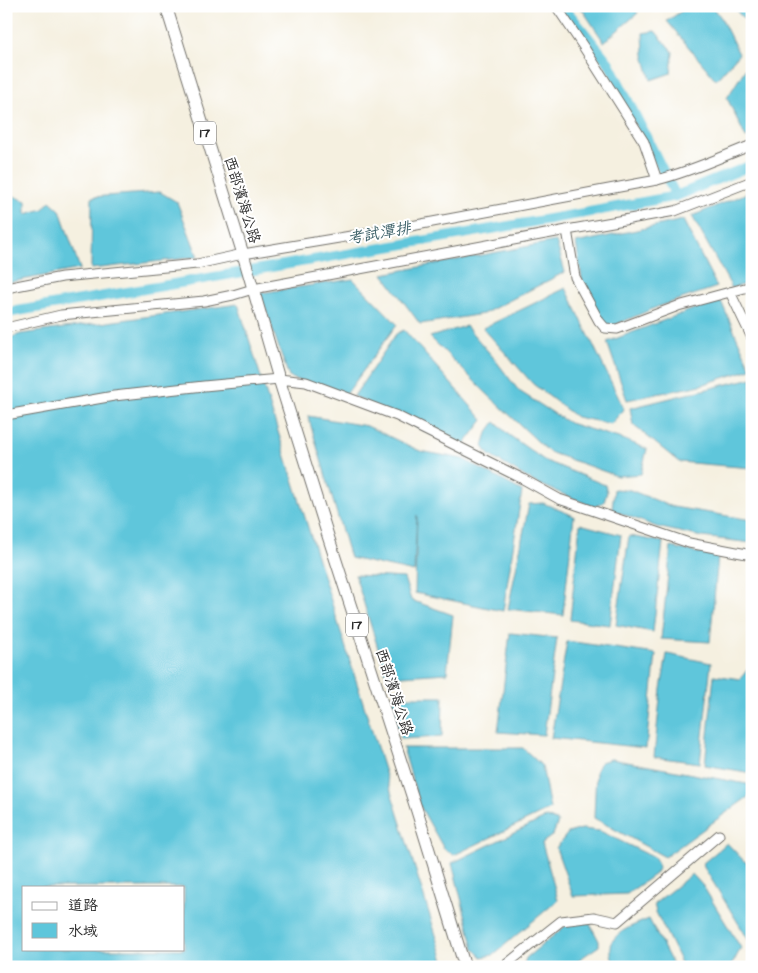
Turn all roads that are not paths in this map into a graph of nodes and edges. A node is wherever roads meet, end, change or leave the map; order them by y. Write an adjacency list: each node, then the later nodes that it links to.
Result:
1 (166, 6): 7 (main road, 西部濱海公路 / 17)
2 (556, 6): 4 (lane)
3 (752, 145): 4 (lane)
4 (657, 180): 7 (lane)
5 (752, 181): 6 (lane)
6 (567, 230): 8 (lane); 11 (lane)
7 (243, 256): 8 (main road, 17); 10 (lane)
8 (252, 286): 12 (lane); 14 (main road, 西部濱海公路 / 17)
9 (752, 286): 11 (lane)
10 (6, 288)
11 (730, 292): 13 (lane)
12 (6, 328)
13 (752, 338)
14 (280, 378): 15 (lane); 16 (lane); 18 (main road, 西部濱海公路 / 17)
15 (6, 415)
16 (752, 555)
17 (719, 835): 19 (lane)
18 (465, 967)
19 (502, 967)

